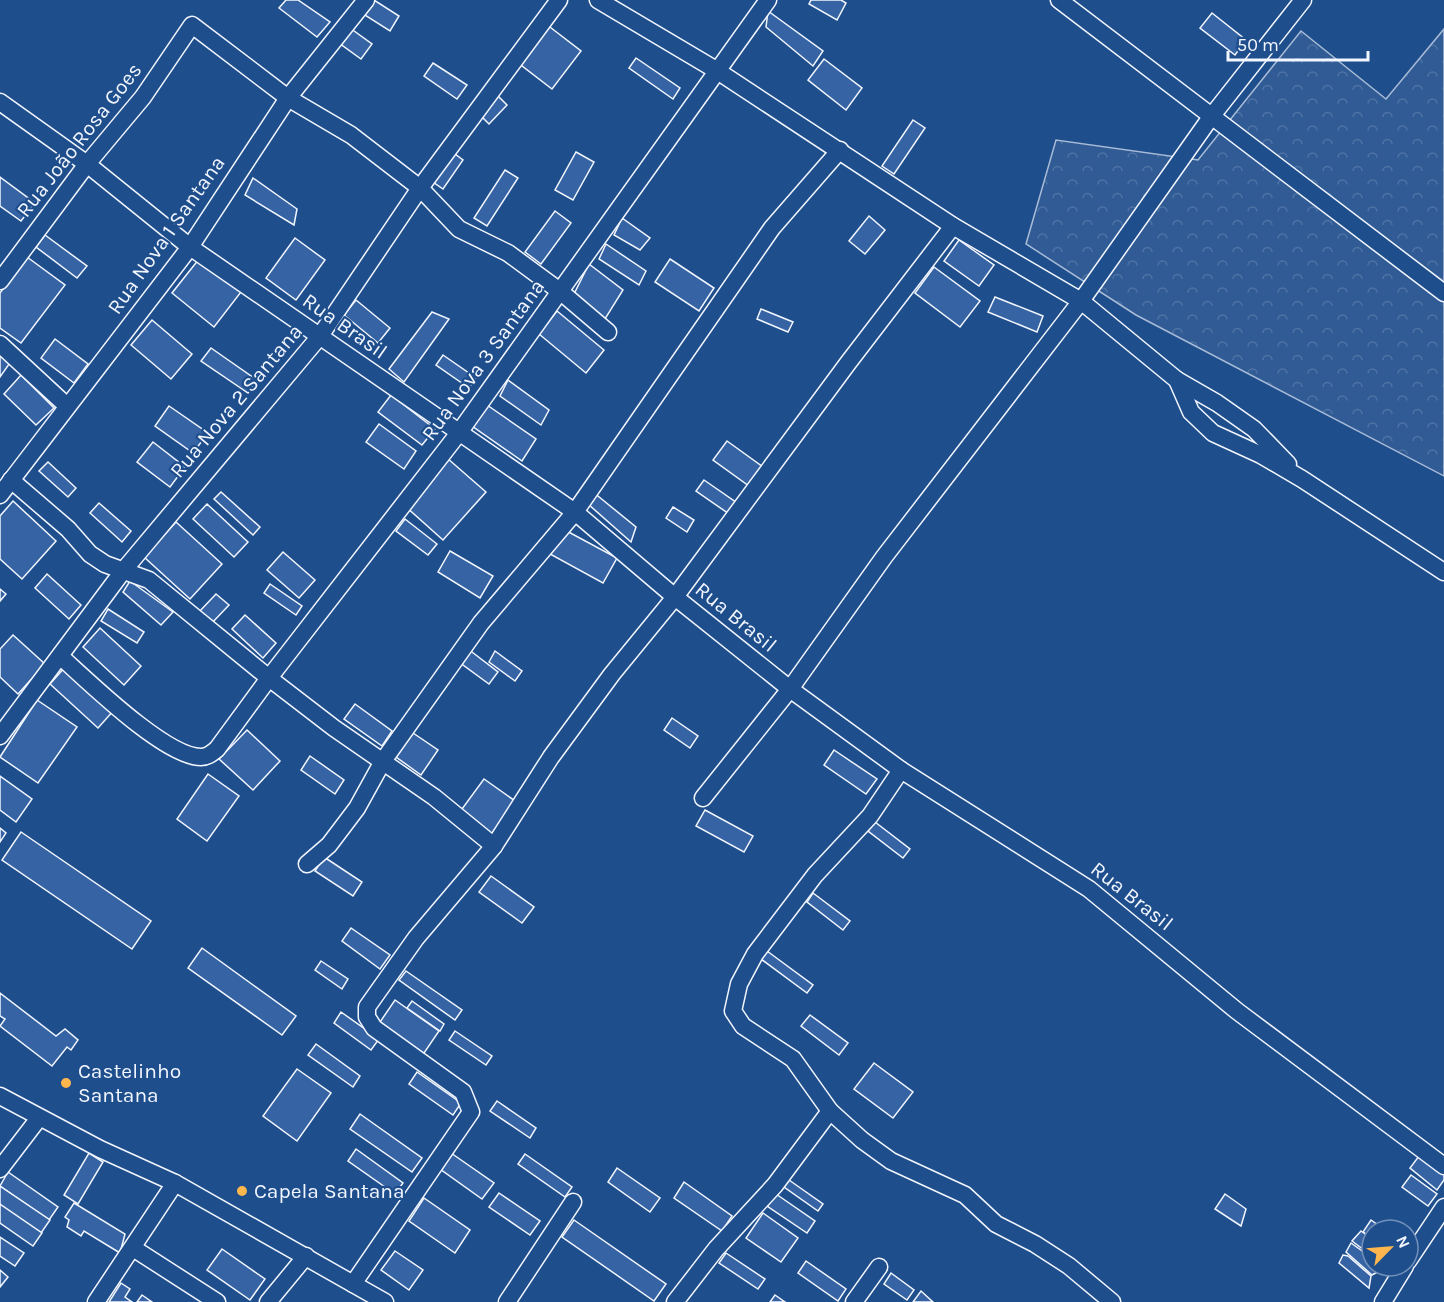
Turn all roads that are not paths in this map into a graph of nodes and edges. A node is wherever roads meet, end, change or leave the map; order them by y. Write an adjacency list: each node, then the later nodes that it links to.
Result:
1 (366, 0): 8 (street, Rua Nova 1 Santana)
2 (559, 0): 13 (street, Rua Nova 2 Santana)
3 (598, 0): 7 (street)
4 (768, 0): 7 (street, Rua Nova 3 Santana)
5 (1059, 0): 10 (street)
6 (1303, 0): 10 (street)
7 (716, 70): 11 (street); 17 (street, Rua Nova 3 Santana)
8 (288, 98): 12 (street, Rua João Rosa Goes); 13 (street); 15 (street, Rua Nova 1 Santana)
9 (0, 102): 12 (street, Rua Brasil)
10 (1211, 117): 18 (street); 19 (street)
11 (840, 150): 14 (street); 29 (street)
12 (87, 164): 15 (street, Rua Brasil); 16 (street, Rua João Rosa Goes)
13 (420, 188): 17 (street); 21 (street, Rua Nova 2 Santana)
14 (953, 226): 19 (street); 32 (street)
15 (190, 247): 21 (street, Rua Brasil); 24 (street, Rua Nova 1 Santana)
16 (0, 281)
17 (561, 292): 20 (street); 25 (street, Rua Nova 3 Santana)
18 (1444, 293)
19 (1081, 301): 23 (street); 35 (street)
20 (608, 332)
21 (320, 336): 25 (street, Rua Brasil); 30 (street, Rua Nova 2 Santana)
22 (0, 344): 24 (street)
23 (1177, 381): 26 (street); 26 (street)
24 (67, 406): 27 (street, Rua Nova 1 Santana)
25 (458, 434): 29 (street, Rua Brasil); 34 (street, Rua Nova 3 Santana)
26 (1302, 479): 31 (street)
27 (11, 480): 28 (street, Rua Nova 1 Santana); 30 (street)
28 (0, 495)
29 (575, 512): 32 (street, Rua Brasil); 37 (street)
30 (123, 571): 33 (street, Rua Nova 2 Santana); 34 (street)
31 (1444, 572)
32 (675, 597): 35 (street, Rua Brasil); 40 (street)
33 (60, 656): 34 (street, Rua Nova 3 Santana); 36 (street, Rua Nova 2 Santana)
34 (268, 678): 37 (street)
35 (790, 689): 38 (street, Rua Brasil); 39 (street)
36 (0, 736)
37 (383, 761): 40 (street); 41 (street)
38 (901, 770): 43 (street); 45 (street, Rua Brasil)
39 (703, 798)
40 (494, 846): 55 (street)
41 (307, 864)
42 (0, 1096): 44 (street)
43 (830, 1111): 61 (street); 63 (street)
44 (39, 1118): 46 (street); 47 (street)
45 (1444, 1166)
46 (0, 1169)
47 (175, 1183): 51 (street); 52 (street)
48 (573, 1202): 60 (street)
49 (1444, 1207): 50 (street)
50 (1420, 1243)
51 (133, 1248): 56 (street); 57 (street)
52 (306, 1256): 55 (street); 58 (street)
53 (879, 1267): 62 (street)
54 (1398, 1278): 64 (street)
55 (352, 1284): 59 (street)
56 (96, 1302)
57 (217, 1302)
58 (268, 1302)
59 (384, 1302)
60 (507, 1302)
61 (675, 1302)
62 (854, 1302)
63 (1112, 1302)
64 (1383, 1302)

